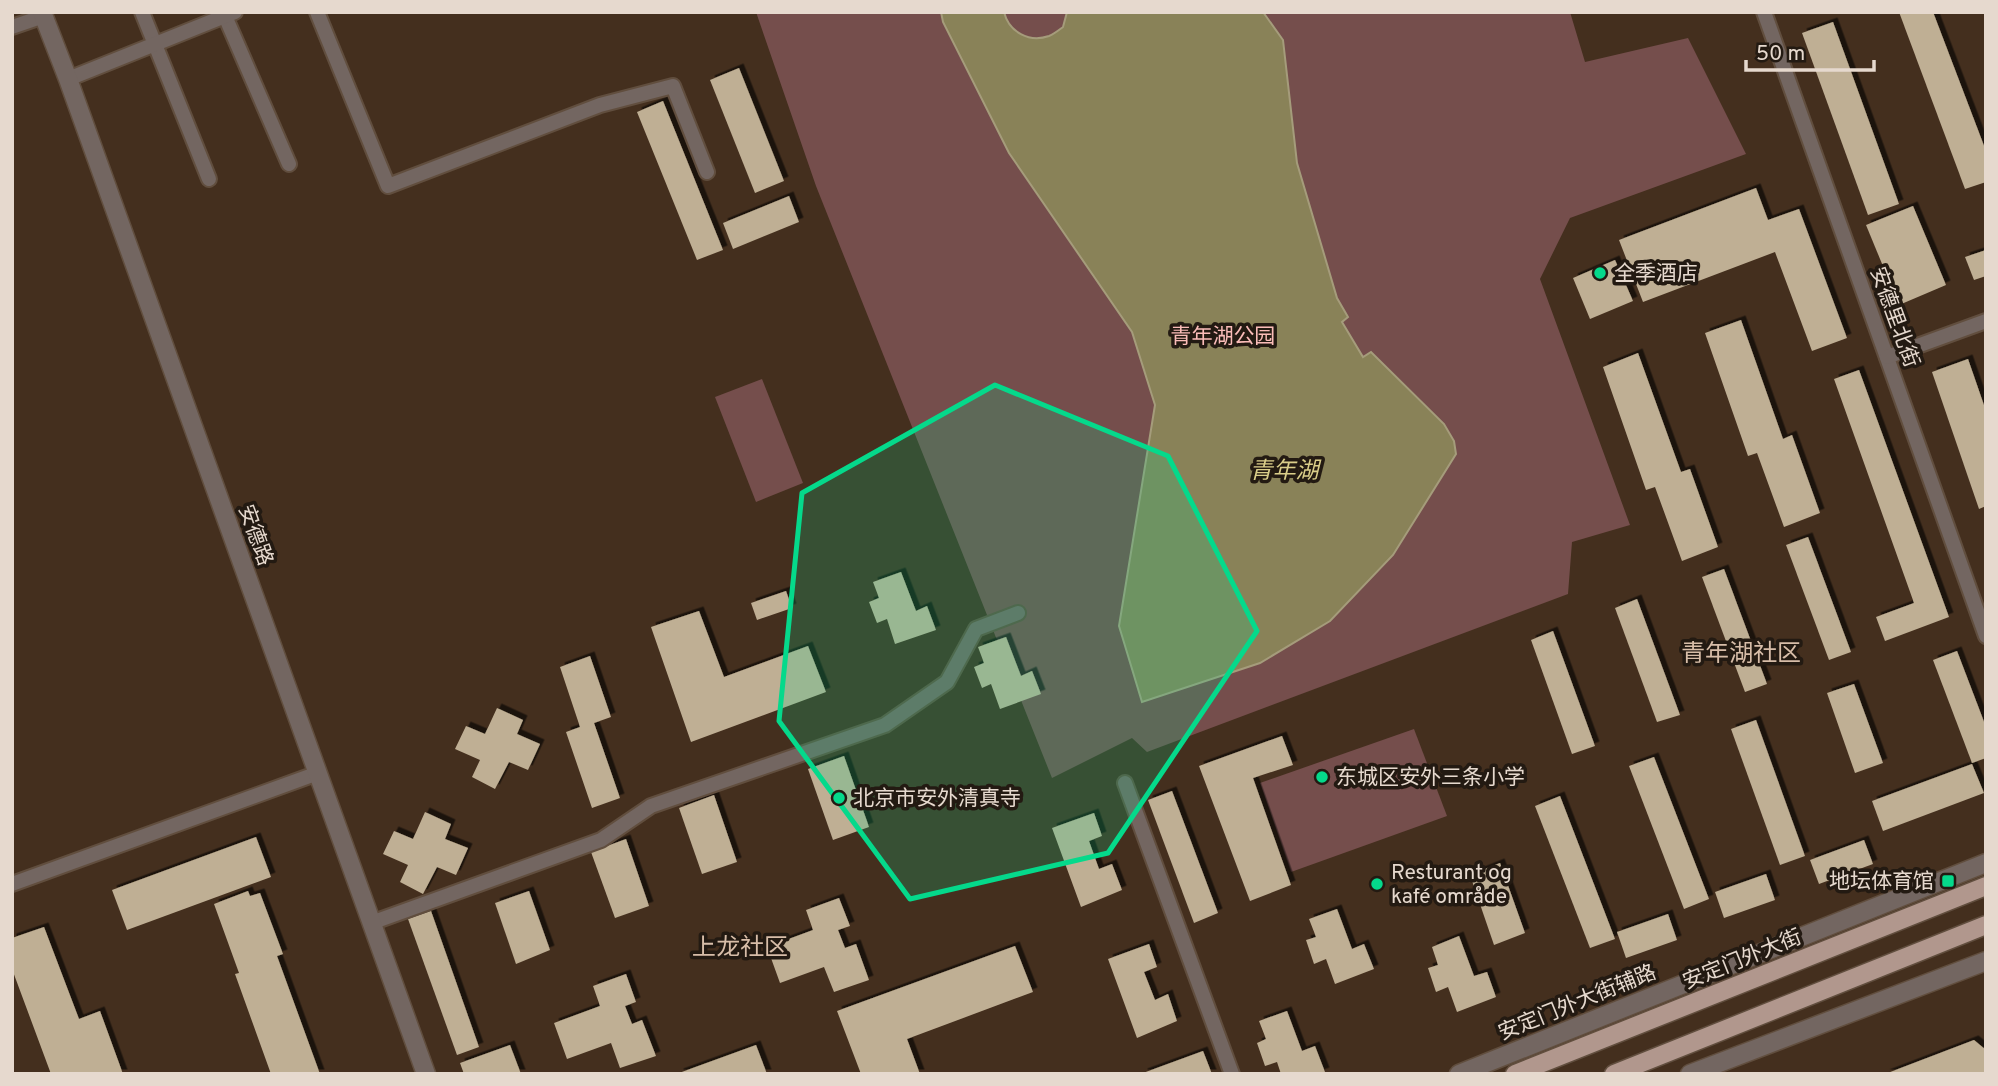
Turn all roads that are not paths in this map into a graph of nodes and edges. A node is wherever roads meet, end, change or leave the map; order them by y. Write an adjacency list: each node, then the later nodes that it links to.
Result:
1 (142, 12): 7 (street)
2 (317, 12): 10 (street)
3 (1764, 12): 13 (street, 安德里北街)
4 (43, 14): 6 (street); 8 (street, 安德路)
5 (230, 14): 7 (street); 9 (street)
6 (12, 27)
7 (155, 45): 8 (street); 11 (street)
8 (68, 79): 16 (street, 安德路)
9 (289, 164)
10 (707, 172)
11 (209, 179)
12 (1986, 321): 13 (street)
13 (1887, 357): 15 (street, 安德里北街)
14 (1018, 613): 21 (street)
15 (1986, 636)
16 (318, 773): 19 (street); 21 (street, 安德路)
17 (1125, 783): 25 (street)
18 (1986, 863): 26 (street, 安定门外大街辅路)
19 (12, 884)
20 (1986, 886): 27 (main road, 安定门外大街)
21 (371, 923): 24 (street, 安德路)
22 (1986, 925): 28 (main road)
23 (1986, 961): 29 (street)
24 (426, 1074)
25 (1232, 1074)
26 (1459, 1074)
27 (1515, 1074)
28 (1614, 1074)
29 (1690, 1074)

